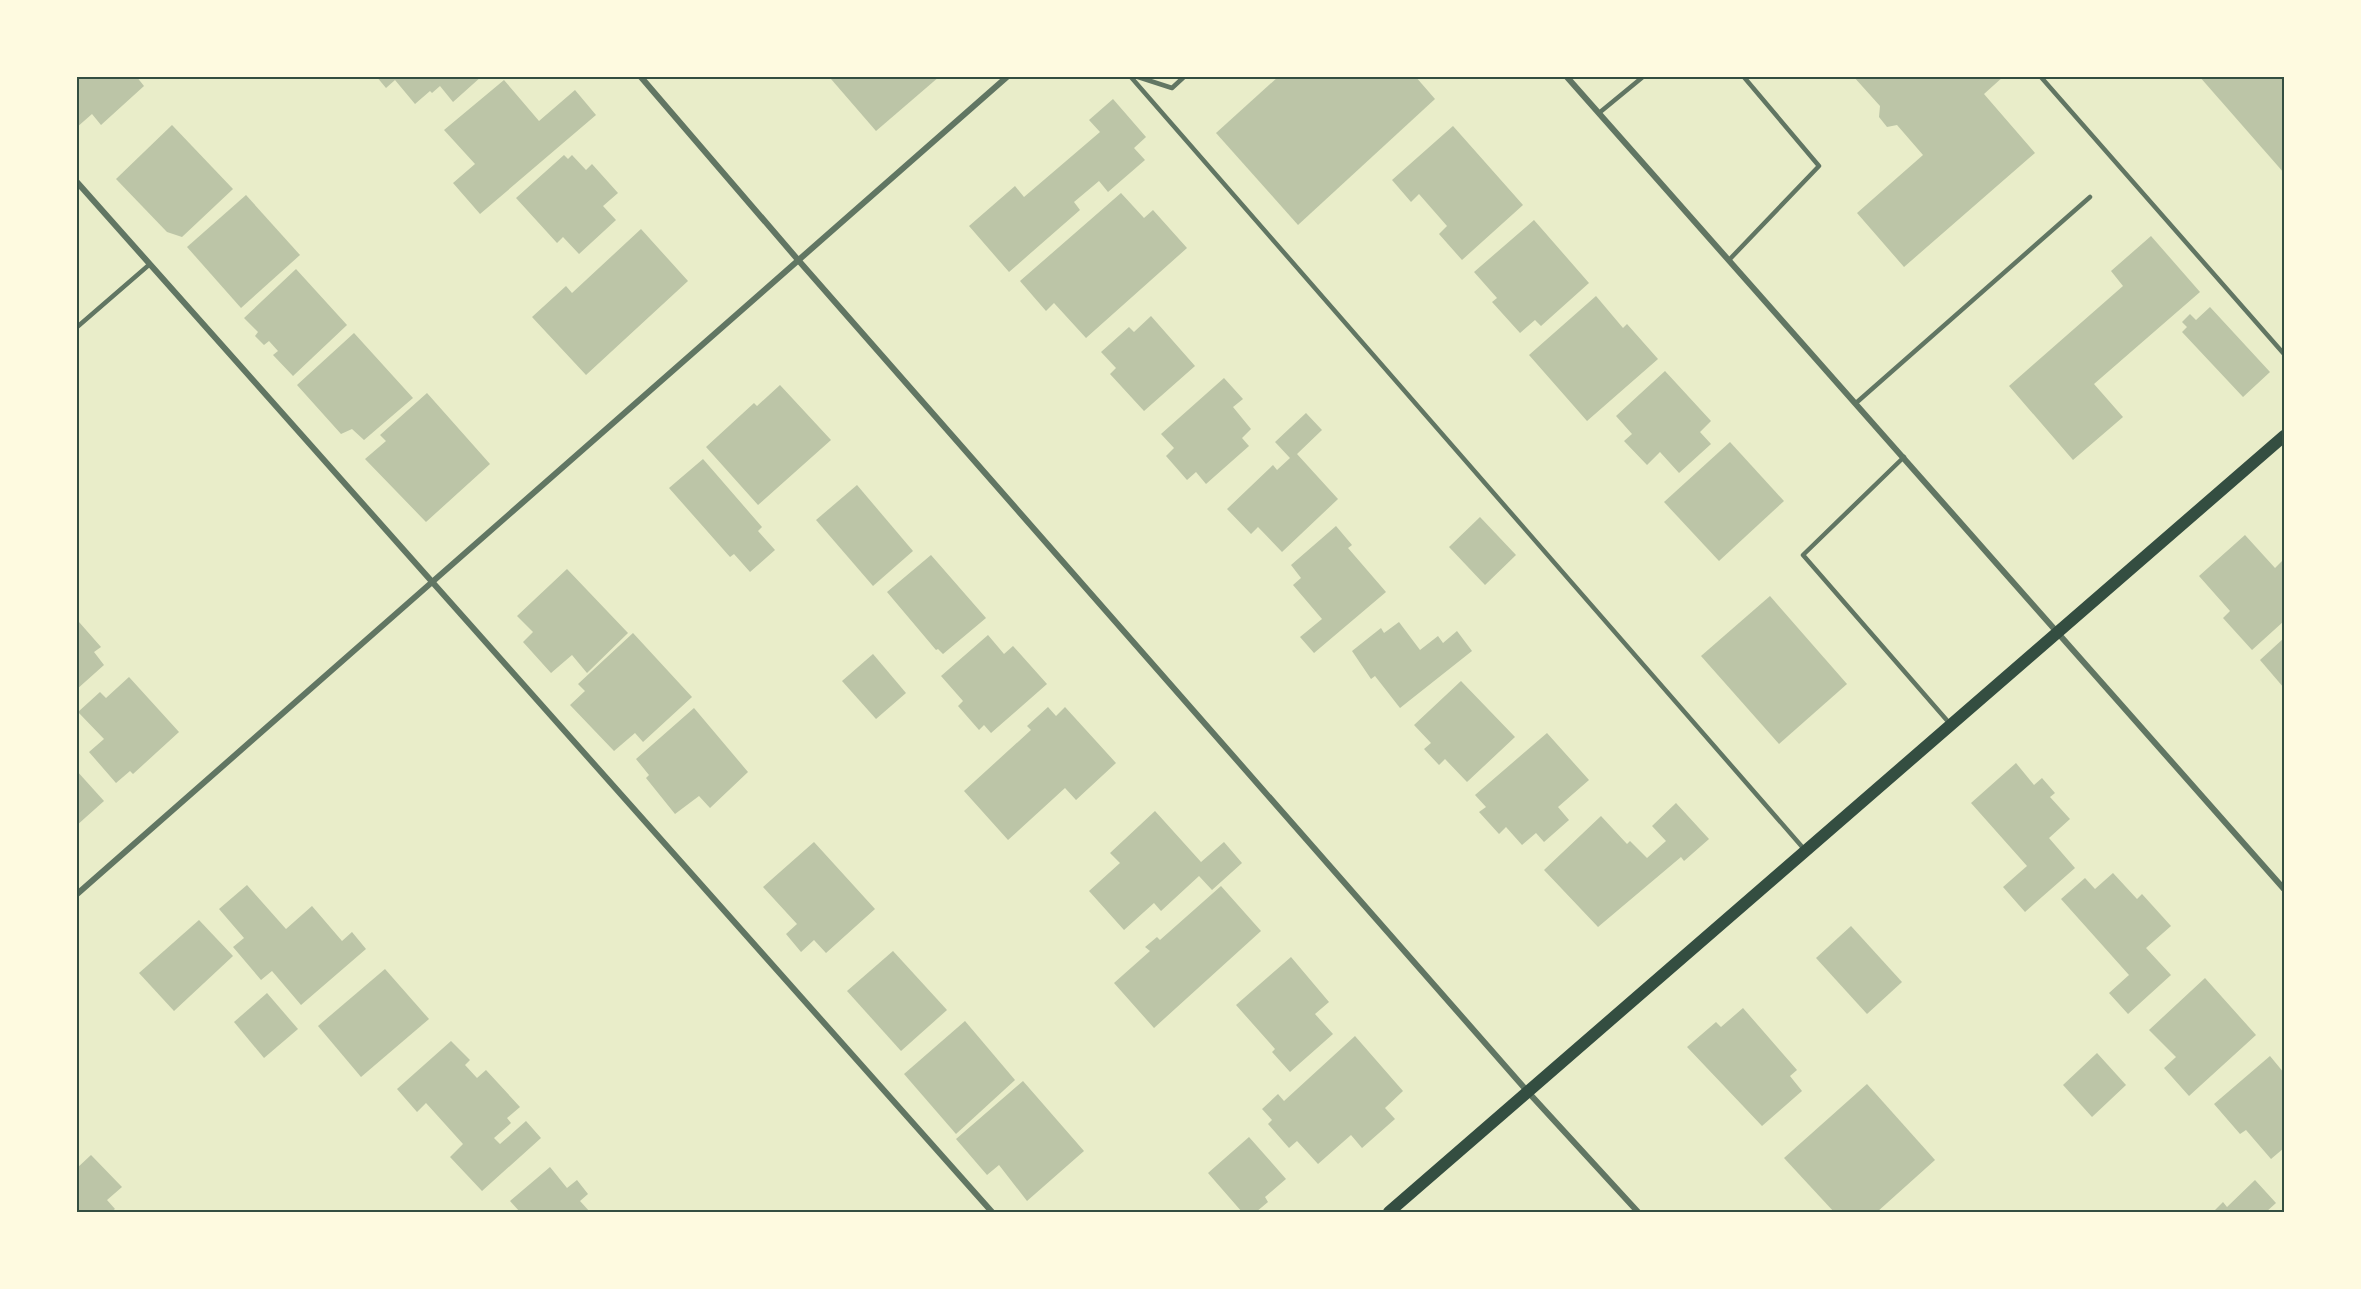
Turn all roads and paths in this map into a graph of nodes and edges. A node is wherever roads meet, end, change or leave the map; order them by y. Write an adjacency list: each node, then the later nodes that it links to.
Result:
1 (640, 76): 14 (street)
2 (1008, 76): 14 (street)
3 (1130, 76): 24 (lane)
4 (1135, 76): 5 (lane)
5 (1185, 76)
6 (1566, 76): 10 (street)
7 (1644, 76): 10 (lane)
8 (1743, 76): 13 (lane)
9 (2040, 76): 17 (lane)
10 (1599, 113): 13 (street)
11 (76, 181): 15 (street)
12 (2090, 197): 18 (lane)
13 (1729, 260): 18 (street)
14 (799, 261): 21 (street); 27 (street)
15 (150, 264): 16 (lane); 21 (street)
16 (76, 328)
17 (2284, 354)
18 (1856, 403): 20 (street)
19 (2284, 436): 22 (main road)
20 (1904, 457): 22 (street); 23 (lane)
21 (434, 583): 26 (street); 28 (street)
22 (2058, 632): 23 (main road); 25 (street)
23 (1951, 726): 24 (main road)
24 (1806, 851): 27 (main road)
25 (2284, 889)
26 (76, 895)
27 (1528, 1092): 29 (main road); 30 (street)
28 (992, 1212)
29 (1389, 1212)
30 (1638, 1212)

